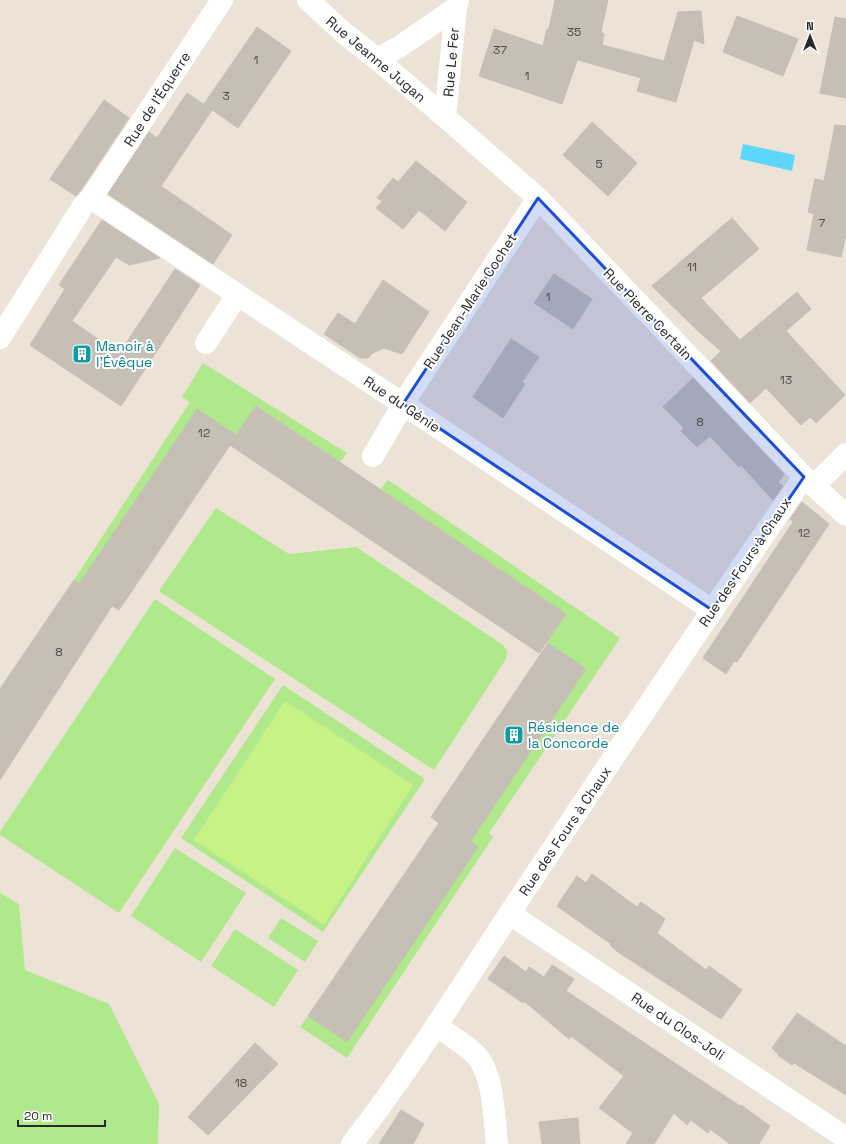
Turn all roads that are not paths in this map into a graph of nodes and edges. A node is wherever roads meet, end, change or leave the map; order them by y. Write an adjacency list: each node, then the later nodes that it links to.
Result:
1 (222, 0): 6 (street, Rue de l'Équerre)
2 (308, 0): 4 (street, Rue Jeanne Jugan)
3 (457, 4): 4 (street, Rue Le Fer); 5 (street, Rue Le Fer)
4 (377, 59): 5 (street, Rue Jeanne Jugan)
5 (446, 117): 7 (street, Rue Pierre Certain)
6 (91, 198): 8 (street, Rue du Génie); 9 (street, Rue de l'Équerre)
7 (538, 198): 11 (street, Rue Jean-Marie Cochet); 14 (street, Rue Pierre Certain)
8 (237, 295): 10 (street); 11 (street, Rue du Génie)
9 (0, 338)
10 (206, 344)
11 (403, 404): 13 (street, Rue Jean-Marie Cochet); 16 (street, Rue du Génie)
12 (846, 454): 14 (street, Rue des Fours à Chaux)
13 (373, 456)
14 (809, 482): 15 (street, Rue Pierre Certain); 16 (street, Rue des Fours à Chaux)
15 (846, 515)
16 (712, 610): 17 (street, Rue des Fours à Chaux)
17 (510, 914): 18 (street, Rue des Fours à Chaux); 19 (street, Rue du Clos-Joli)
18 (436, 1026): 20 (street, Rue des Fours à Chaux); 21 (street)
19 (846, 1138)
20 (352, 1144)
21 (497, 1144)

